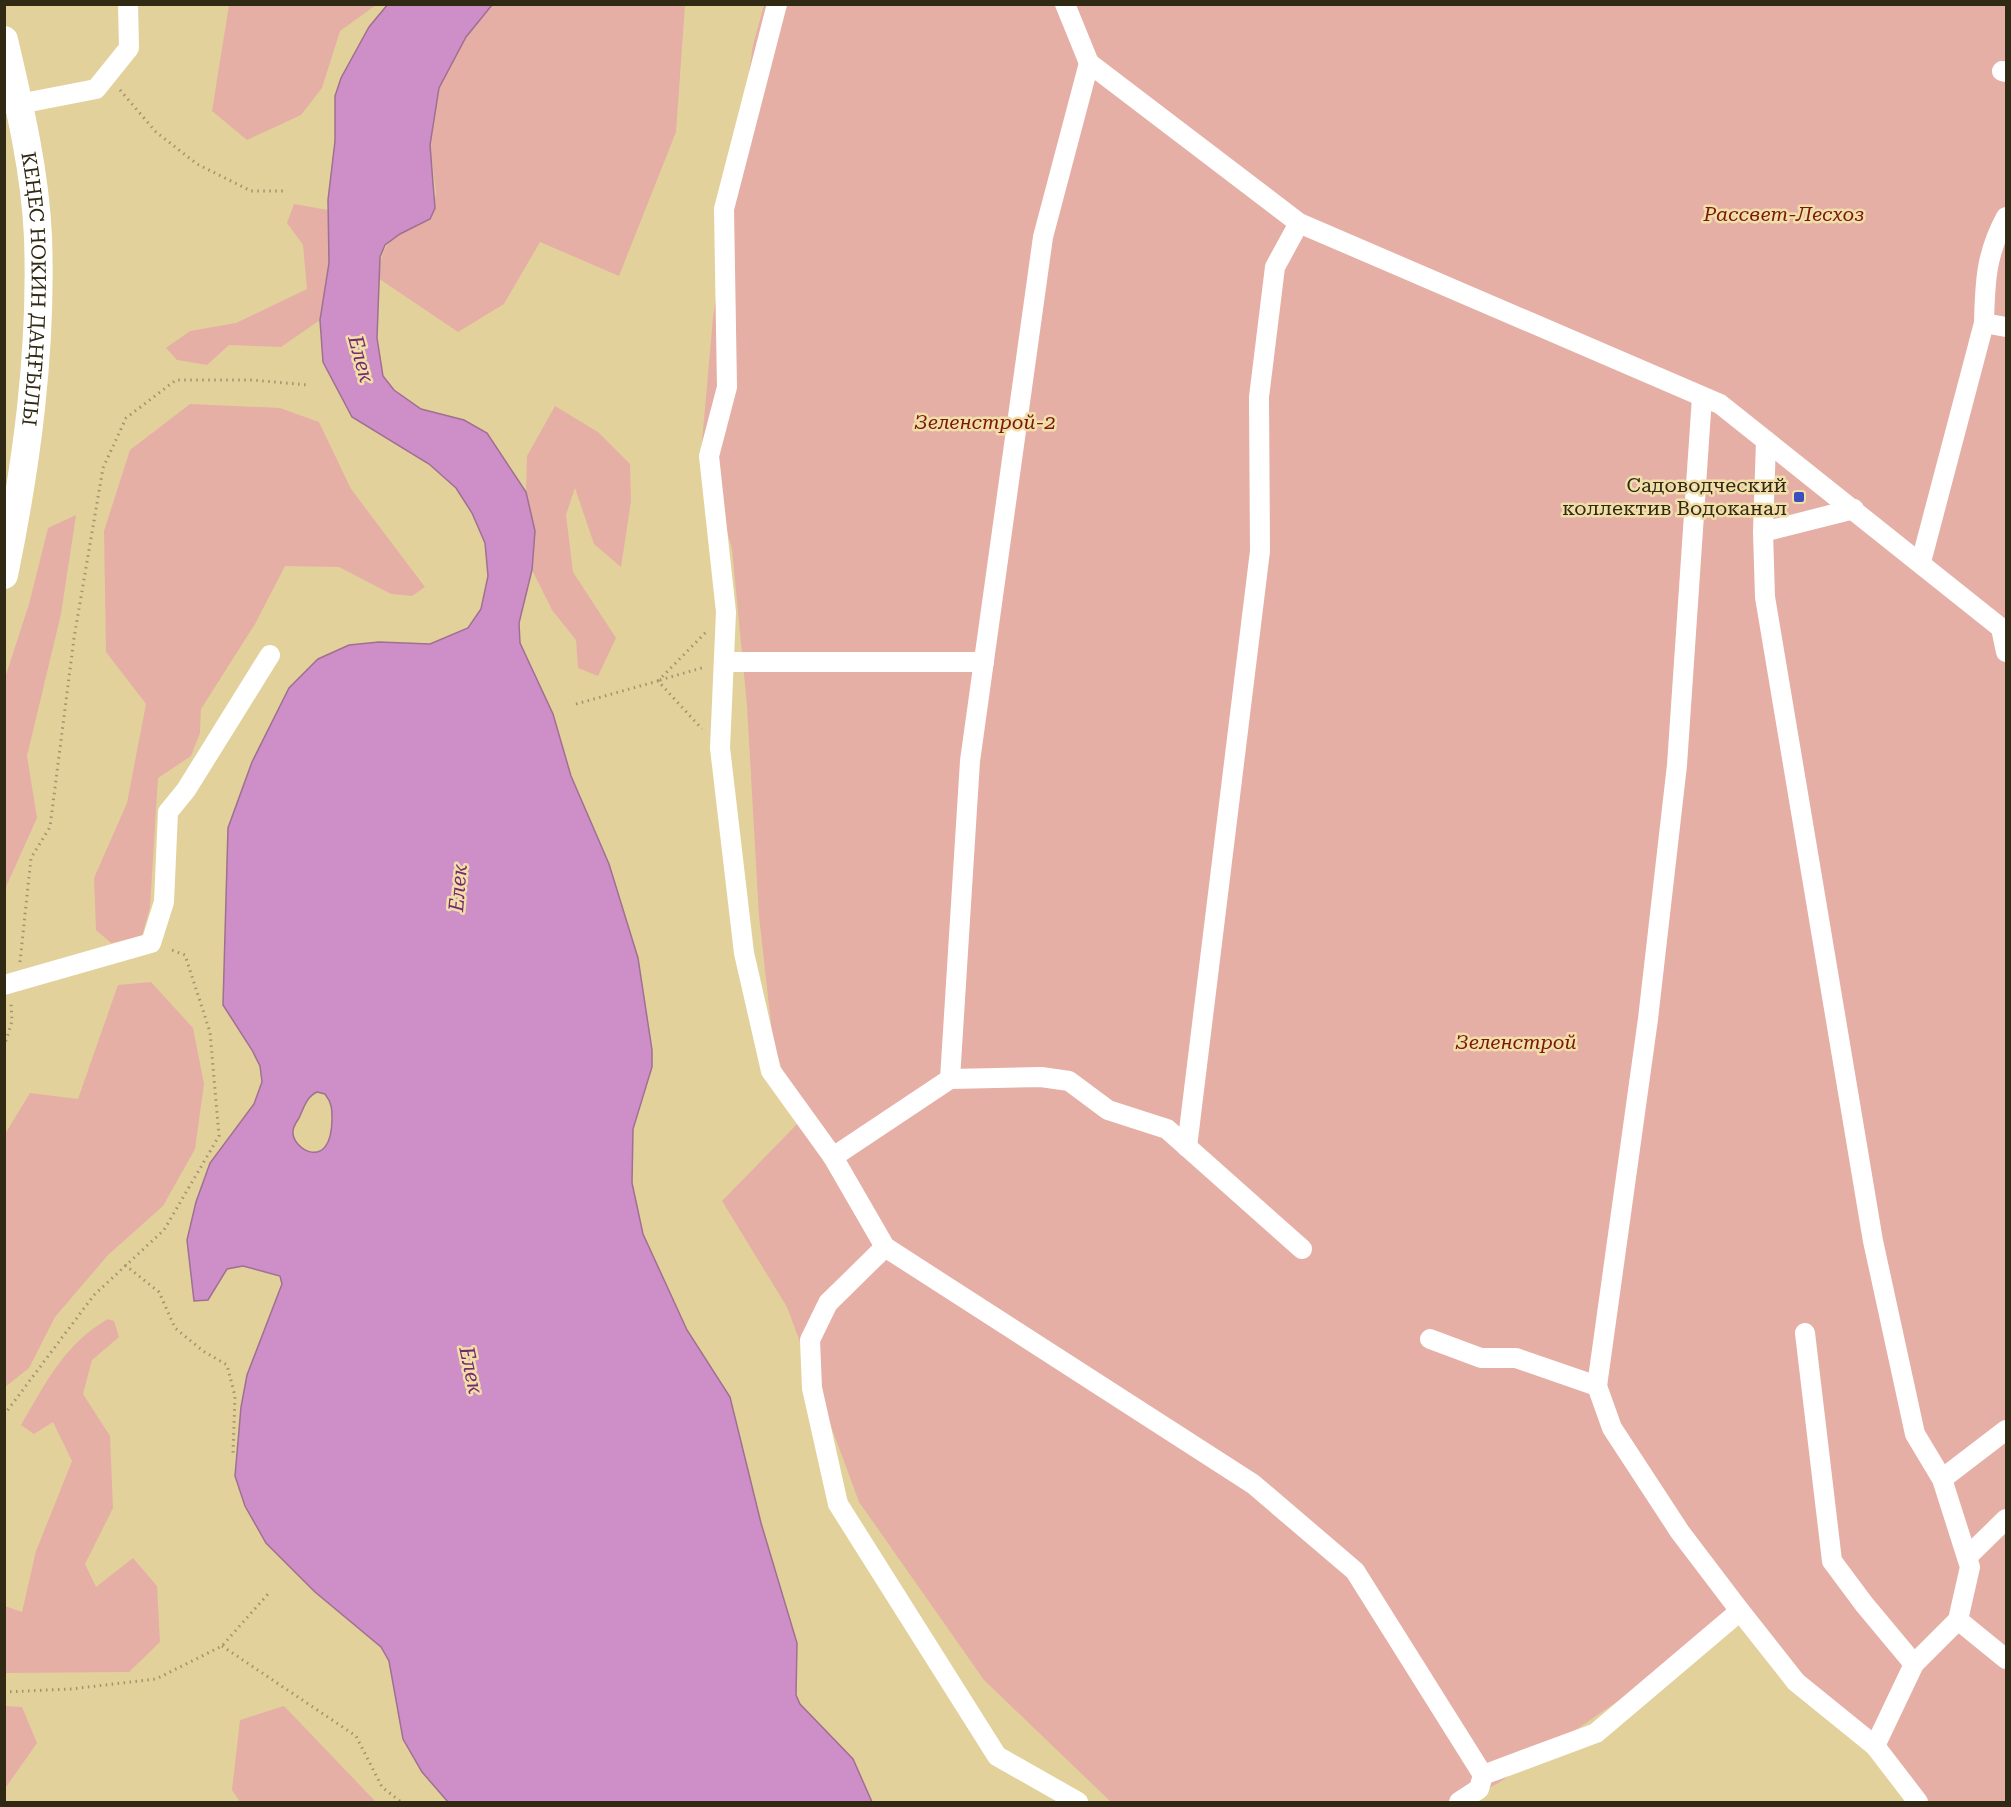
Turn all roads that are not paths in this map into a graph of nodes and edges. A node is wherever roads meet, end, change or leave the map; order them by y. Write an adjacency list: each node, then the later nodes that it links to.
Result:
1 (128, 4): 6 (lane)
2 (777, 4): 20 (lane)
3 (1065, 4): 5 (lane)
4 (4, 40): 6 (highway, КЕҢЕС НОКИН ДАҢҒЫЛЫ)
5 (1089, 63): 8 (lane); 21 (lane)
6 (19, 104): 16 (highway, КЕҢЕС НОКИН ДАҢҒЫЛЫ)
7 (2007, 217): 9 (lane)
8 (1299, 222): 11 (lane); 24 (lane)
9 (1984, 323): 10 (lane); 15 (lane)
10 (2007, 327)
11 (1702, 396): 12 (lane); 30 (lane)
12 (1766, 441): 13 (lane); 14 (lane)
13 (1854, 509): 14 (lane); 15 (lane)
14 (1763, 532): 32 (lane)
15 (1921, 562): 17 (lane)
16 (4, 574)
17 (2004, 630): 18 (lane)
18 (2007, 652)
19 (270, 655): 22 (lane)
20 (724, 662): 21 (lane); 25 (lane)
21 (984, 662): 23 (lane)
22 (8, 983)
23 (950, 1079): 24 (lane); 25 (lane)
24 (1187, 1147): 27 (lane)
25 (833, 1157): 26 (lane)
26 (885, 1247): 40 (lane); 41 (lane)
27 (1302, 1249)
28 (1805, 1333): 38 (lane)
29 (1430, 1339): 30 (lane)
30 (1597, 1386): 35 (lane)
31 (2007, 1430): 32 (lane)
32 (1942, 1479): 34 (lane)
33 (2007, 1519): 34 (lane)
34 (1967, 1557): 36 (lane)
35 (1740, 1611): 39 (lane); 40 (lane)
36 (1958, 1620): 37 (lane); 38 (lane)
37 (2007, 1659)
38 (1914, 1664): 39 (lane)
39 (1875, 1746): 43 (lane)
40 (1482, 1775): 42 (lane)
41 (1078, 1803)
42 (1459, 1803)
43 (1918, 1803)

